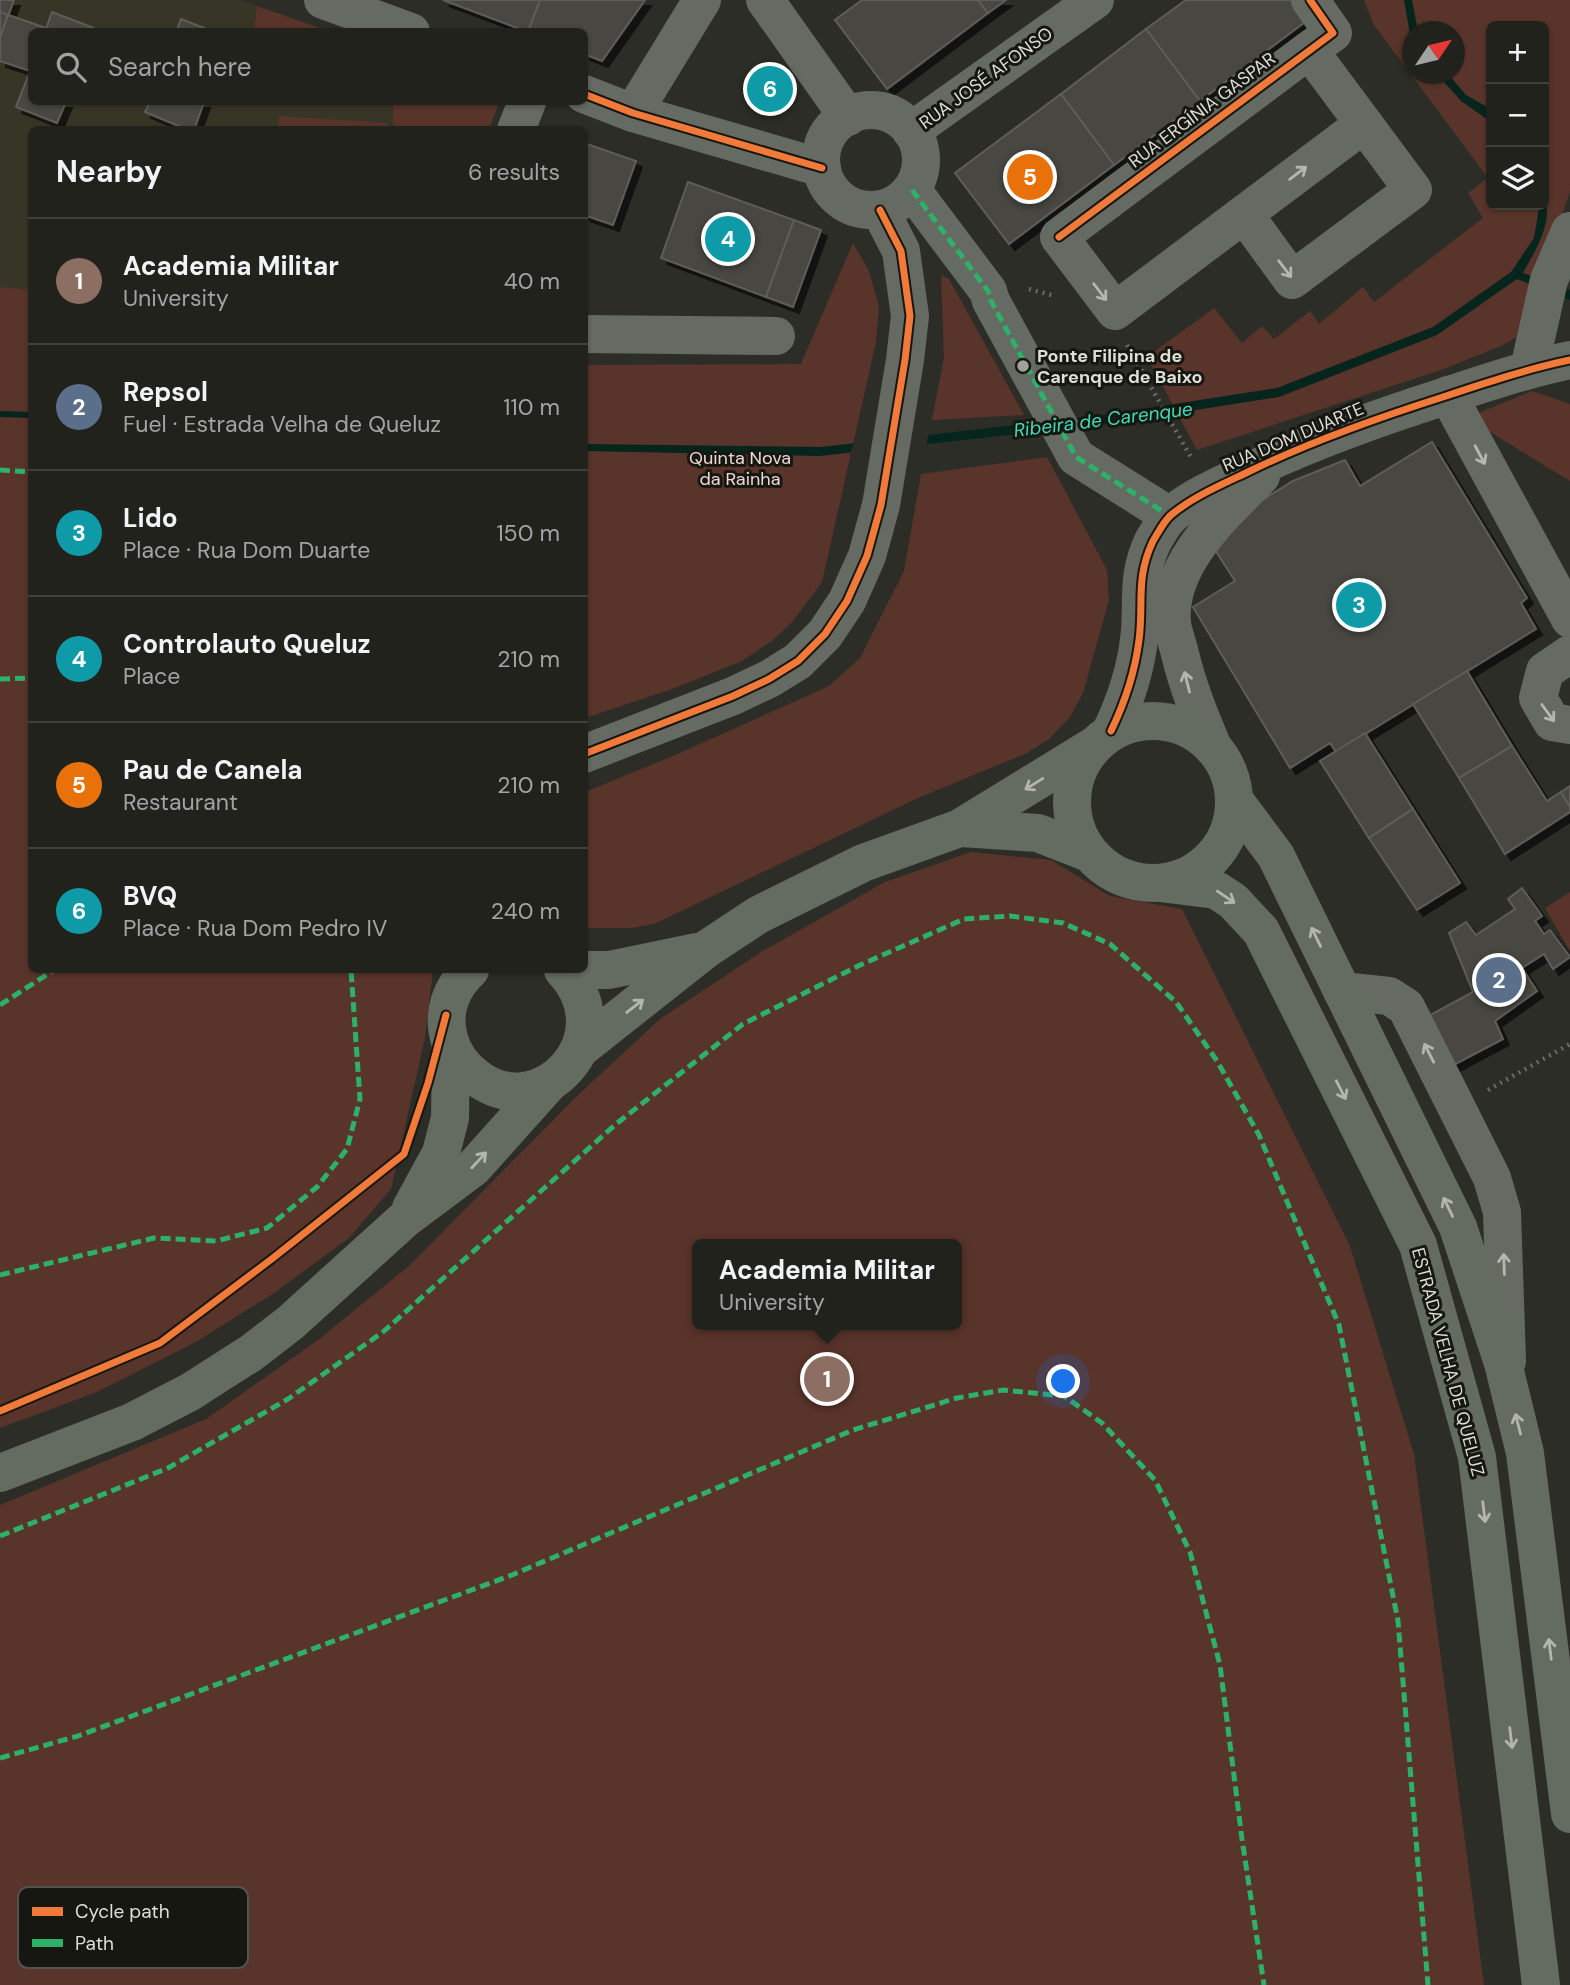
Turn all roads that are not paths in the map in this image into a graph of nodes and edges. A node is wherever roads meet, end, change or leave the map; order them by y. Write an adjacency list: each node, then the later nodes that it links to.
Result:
1 (323, 0): 6 (street)
2 (702, 0): 10 (street)
3 (765, 0): 11 (street)
4 (1095, 0): 14 (street, RUA JOSÉ AFONSO)
5 (1310, 0): 7 (street, RUA ERGÍNIA GASPAR)
6 (400, 28)
7 (1309, 50): 12 (street); 18 (street, RUA ERGÍNIA GASPAR, one-way to 18)
8 (588, 96): 10 (street)
9 (526, 105): 13 (street)
10 (633, 113): 15 (street)
11 (848, 117): 14 (street); 15 (street)
12 (1364, 124): 18 (street, one-way to 12); 18 (street, one-way to 12)
13 (518, 126)
14 (911, 131): 16 (street)
15 (822, 168): 17 (street)
16 (912, 190): 17 (street); 26 (street)
17 (880, 210): 32 (street)
18 (1244, 214)
19 (1570, 231): 23 (street)
20 (588, 334): 21 (street)
21 (776, 336)
22 (1570, 360): 23 (street, RUA DOM DUARTE)
23 (1529, 369): 24 (street, RUA DOM DUARTE)
24 (1448, 395): 25 (street, RUA DOM DUARTE); 27 (street, one-way to 27)
25 (1280, 456): 26 (street, RUA DOM DUARTE); 31 (street, RUA DOM DUARTE, one-way to 25)
26 (1170, 516): 30 (street, RUA DOM DUARTE)
27 (1570, 619)
28 (1570, 654): 29 (street, one-way to 29)
29 (1570, 725)
30 (1102, 739): 31 (main road); 34 (main road, one-way to 34); 35 (main road)
31 (1212, 745): 33 (main road)
32 (588, 752)
33 (1235, 801): 36 (main road); 42 (main road, one-way to 33)
34 (960, 828): 35 (main road); 37 (main road)
35 (1089, 853): 36 (main road)
36 (1160, 883): 50 (main road, ESTRADA VELHA DE QUELUZ, one-way to 50)
37 (705, 950): 38 (main road); 44 (main road, one-way to 37)
38 (588, 970)
39 (452, 973): 43 (street)
40 (467, 973): 43 (main road)
41 (566, 973): 44 (main road)
42 (1342, 991): 47 (main road, one-way to 42); 47 (street, one-way to 42)
43 (449, 1032): 45 (main road); 46 (main road)
44 (581, 1048): 45 (main road)
45 (550, 1082): 46 (main road, one-way to 45)
46 (406, 1218): 48 (main road)
47 (1507, 1381): 49 (main road, one-way to 47)
48 (0, 1473)
49 (1570, 1814)
50 (1541, 1985)

